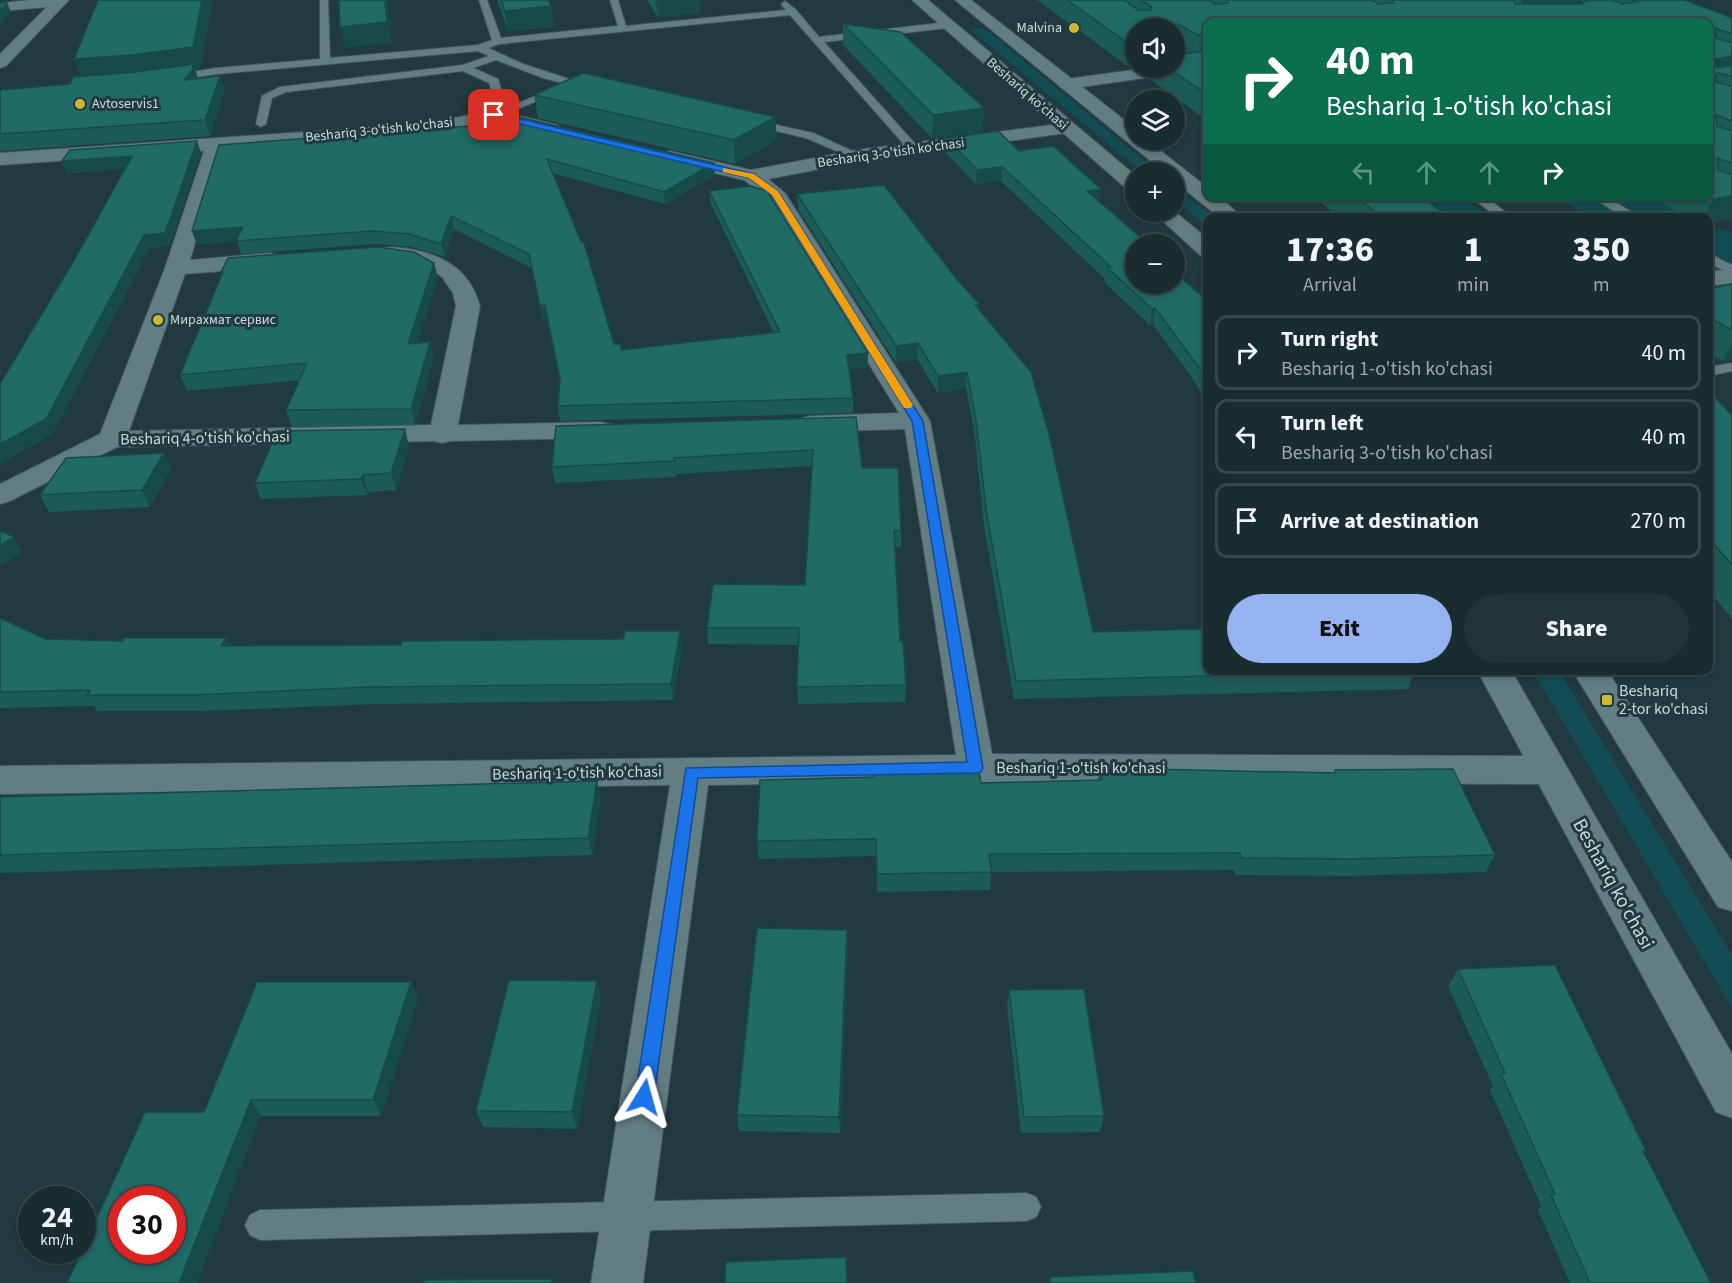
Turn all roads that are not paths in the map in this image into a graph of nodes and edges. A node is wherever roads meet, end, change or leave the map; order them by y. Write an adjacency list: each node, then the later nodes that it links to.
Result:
1 (324, 0): 18 (lane)
2 (483, 0): 14 (lane)
3 (614, 0): 12 (lane)
4 (781, 0): 9 (lane)
5 (919, 0): 11 (street, Beshariq ko'chasi)
6 (962, 0): 10 (street, Beshariq ko'chasi)
7 (61, 1): 8 (street); 19 (street)
8 (0, 7)
9 (793, 12): 12 (lane); 13 (lane)
10 (988, 21): 11 (street); 25 (street, Beshariq ko'chasi)
11 (948, 25): 13 (lane); 30 (street, Beshariq ko'chasi)
12 (623, 29): 14 (lane)
13 (818, 40): 34 (lane)
14 (497, 41): 15 (lane)
15 (480, 48): 17 (lane); 18 (lane)
16 (1185, 56): 21 (lane)
17 (496, 57): 22 (lane); 24 (lane)
18 (325, 62): 23 (lane)
19 (0, 63)
20 (1203, 66): 25 (street)
21 (1203, 66)
22 (464, 68): 27 (lane); 29 (lane)
23 (163, 79)
24 (575, 84): 26 (lane); 27 (lane)
25 (1066, 84): 31 (street, Beshariq ko'chasi)
26 (598, 89)
27 (496, 107): 32 (street, Beshariq 3-o'tish ko'chasi); 33 (street, Beshariq 3-o'tish ko'chasi)
28 (739, 120): 37 (lane)
29 (261, 124)
30 (1067, 128): 34 (street, Beshariq 3-o'tish ko'chasi); 40 (street, Beshariq ko'chasi)
31 (1125, 130)
32 (572, 134)
33 (216, 143): 38 (street, Beshariq 3-o'tish ko'chasi); 53 (street, Beshariq 4-o'tish ko'chasi)
34 (914, 148): 37 (street, Beshariq 3-o'tish ko'chasi)
35 (1150, 150): 41 (street, Beshariq ko'chasi)
36 (651, 152): 39 (street, Beshariq 3-o'tish ko'chasi)
37 (857, 156): 39 (street, Beshariq 3-o'tish ko'chasi)
38 (0, 159)
39 (751, 176): 59 (street, Beshariq 3-o'tish ko'chasi)
40 (1125, 178)
41 (1203, 194)
42 (1212, 201): 45 (street, Beshariq ko'chasi)
43 (1482, 201): 46 (lane)
44 (1605, 201): 47 (lane)
45 (1227, 213)
46 (1500, 213)
47 (1626, 213)
48 (1175, 222): 49 (street)
49 (1203, 246)
50 (371, 253): 62 (street)
51 (291, 259): 53 (street)
52 (1713, 260): 54 (lane)
53 (176, 268): 63 (street, Beshariq 4-o'tish ko'chasi)
54 (1732, 270)
55 (1732, 276): 56 (street)
56 (1713, 278)
57 (1732, 367): 58 (lane)
58 (1713, 371)
59 (917, 421): 60 (street); 67 (street, Beshariq 3-o'tish ko'chasi)
60 (787, 425)
61 (620, 430): 62 (street, Beshariq 4-o'tish ko'chasi)
62 (442, 435): 63 (street, Beshariq 4-o'tish ko'chasi)
63 (112, 439): 64 (street, Beshariq 4-o'tish ko'chasi)
64 (0, 495)
65 (1497, 675): 68 (street, Beshariq ko'chasi)
66 (1592, 675): 71 (street)
67 (976, 768): 68 (street, Beshariq 1-o'tish ko'chasi); 69 (street, Beshariq 1-o'tish ko'chasi)
68 (1550, 770): 72 (street, Beshariq ko'chasi)
69 (691, 772): 70 (street, Beshariq 1-o'tish ko'chasi); 75 (street)
70 (0, 780)
71 (1732, 895)
72 (1732, 1097)
73 (1026, 1207): 74 (lane)
74 (260, 1225)
75 (617, 1283)

